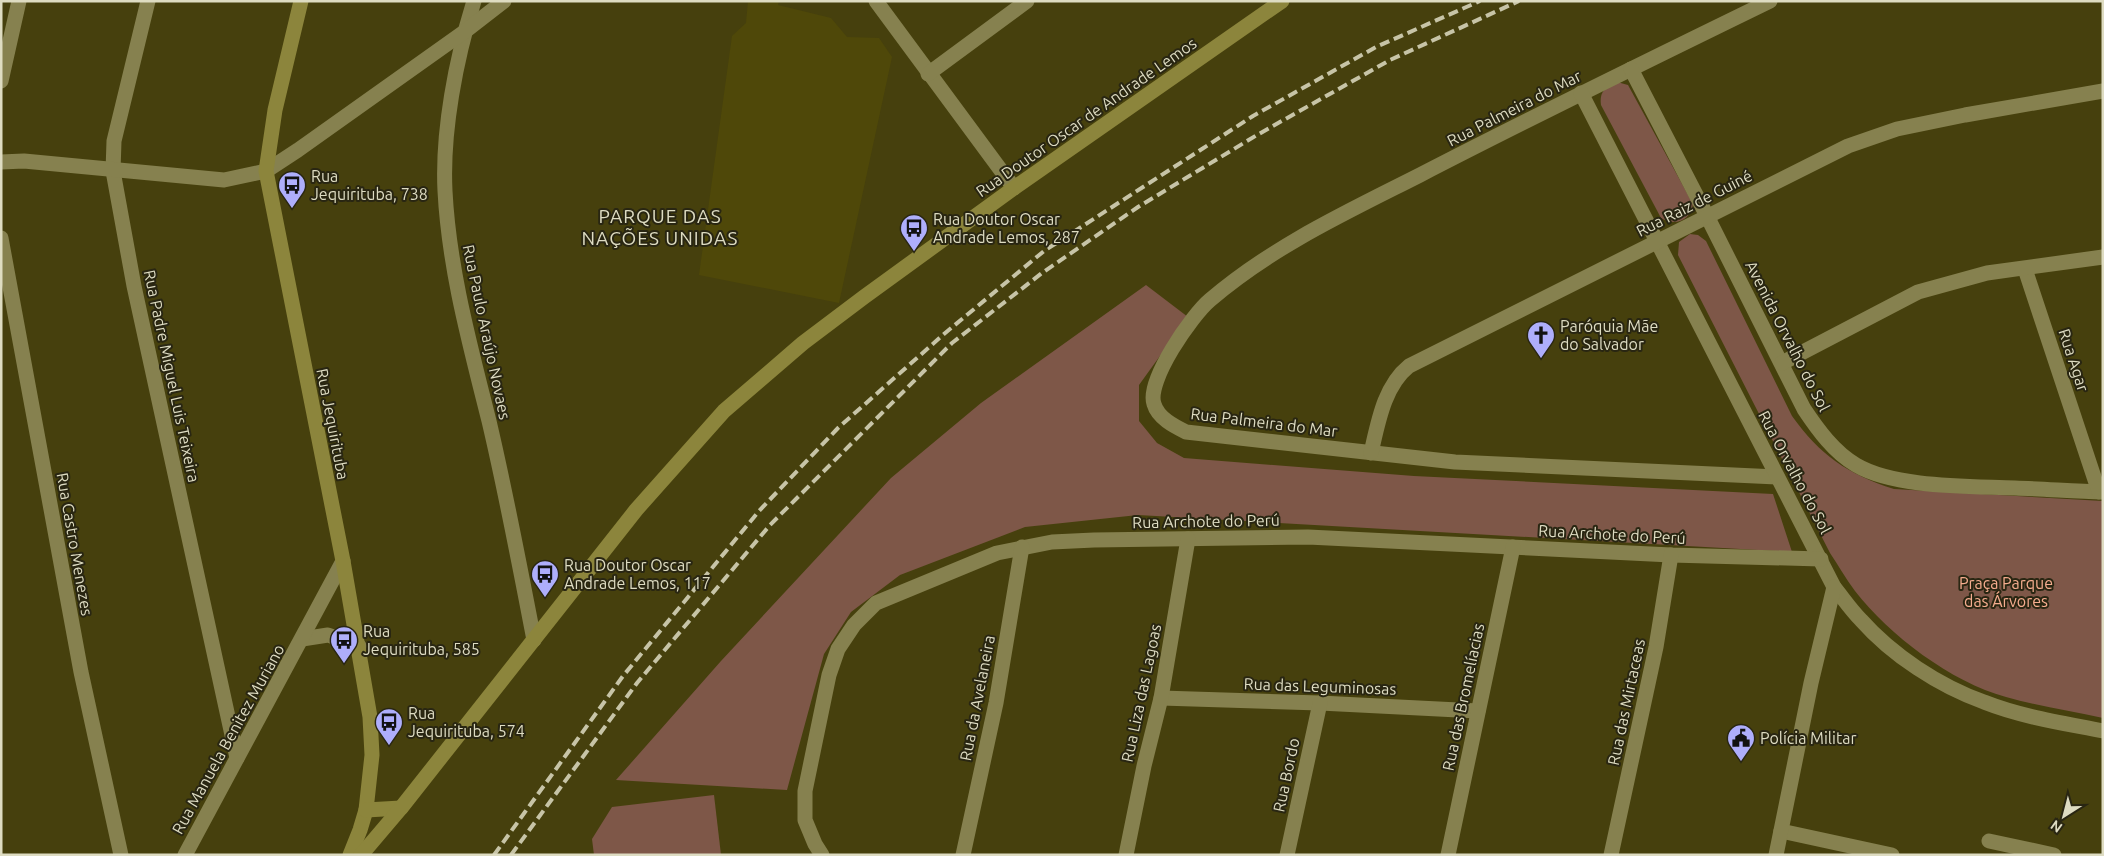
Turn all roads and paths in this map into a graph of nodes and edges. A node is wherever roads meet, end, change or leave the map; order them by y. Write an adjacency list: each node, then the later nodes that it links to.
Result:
1 (19, 1): 13 (street)
2 (148, 1): 17 (street, Rua Padre Miguel Luis Teixeira)
3 (301, 1): 18 (street, Rua Jequirituba)
4 (474, 1): 10 (street, Rua Paulo Araújo Novaes)
5 (504, 1): 10 (street)
6 (876, 1): 12 (street)
7 (1027, 1): 12 (street)
8 (1282, 1): 19 (street, Rua Doutor Oscar de Andrade Lemos)
9 (1770, 1): 11 (street, Rua Palmeira do Mar)
10 (464, 32): 18 (street); 37 (street, Rua Paulo Araújo Novaes)
11 (1631, 69): 15 (street, Rua Palmeira do Mar); 20 (street, Avenida Orvalho do Sol)
12 (928, 74): 19 (street)
13 (1, 81)
14 (2103, 91): 20 (street, Rua Raiz de Guiné)
15 (1581, 93): 22 (street, Rua Orvalho do Sol); 26 (street, Rua Palmeira do Mar)
16 (1, 162): 17 (street)
17 (112, 171): 18 (street); 43 (street, Rua Padre Miguel Luis Teixeira)
18 (266, 171): 34 (street, Rua Jequirituba)
19 (1014, 188): 37 (street, Rua Doutor Oscar de Andrade Lemos)
20 (1707, 216): 22 (street, Rua Raiz de Guiné); 25 (street, Avenida Orvalho do Sol)
21 (1, 238): 48 (street, Rua Castro Menezes)
22 (1657, 241): 26 (street, Rua Raiz de Guiné); 27 (street, Rua Orvalho do Sol)
23 (2103, 257): 24 (street)
24 (2025, 269): 25 (street); 28 (street, Rua Agar)
25 (1782, 363): 28 (street, Avenida Orvalho do Sol)
26 (1371, 453): 27 (street, Rua Palmeira do Mar)
27 (1777, 477): 33 (street, Rua Orvalho do Sol)
28 (2101, 492)
29 (1188, 539): 30 (street, Rua Archote do Perú); 31 (street, Rua Archote do Perú); 39 (street, Rua Liza das Lagoas)
30 (1022, 547): 52 (street, Rua Archote do Perú); 53 (street, Rua da Avelaneira)
31 (1513, 547): 32 (street, Rua Archote do Perú); 41 (street, Rua das Bromelíacias)
32 (1671, 555): 33 (street, Rua Archote do Perú); 57 (street, Rua das Mirtaceas)
33 (1821, 559): 35 (street, Rua Orvalho do Sol)
34 (343, 562): 36 (street, Rua Manuela Benitez Muriano); 38 (street, Rua Jequirituba)
35 (1834, 587): 42 (street, Rua Orvalho do Sol); 46 (street)
36 (302, 639): 38 (street, Rua Manuela Benitez Muriano); 43 (street, Rua Manuela Benitez Muriano)
37 (534, 640): 44 (street, Rua Doutor Oscar de Andrade Lemos)
38 (359, 646): 45 (street, Rua Jequirituba)
39 (1161, 698): 40 (street, Rua das Leguminosas); 54 (street, Rua Liza das Lagoas)
40 (1320, 703): 41 (street, Rua das Leguminosas); 55 (street, Rua Bordo)
41 (1478, 711): 56 (street, Rua das Bromelíacias)
42 (2103, 731)
43 (237, 758): 49 (street, Rua Manuela Benitez Muriano)
44 (401, 808): 45 (street); 51 (street, Rua Doutor Oscar de Andrade Lemos)
45 (366, 810): 50 (street, Rua Jequirituba)
46 (1781, 831): 58 (street); 59 (street)
47 (1989, 841): 60 (street)
48 (121, 855)
49 (185, 855)
50 (350, 855)
51 (361, 855)
52 (822, 855)
53 (963, 855)
54 (1126, 855)
55 (1286, 855)
56 (1448, 855)
57 (1611, 855)
58 (1776, 855)
59 (1892, 855)
60 (2054, 855)

